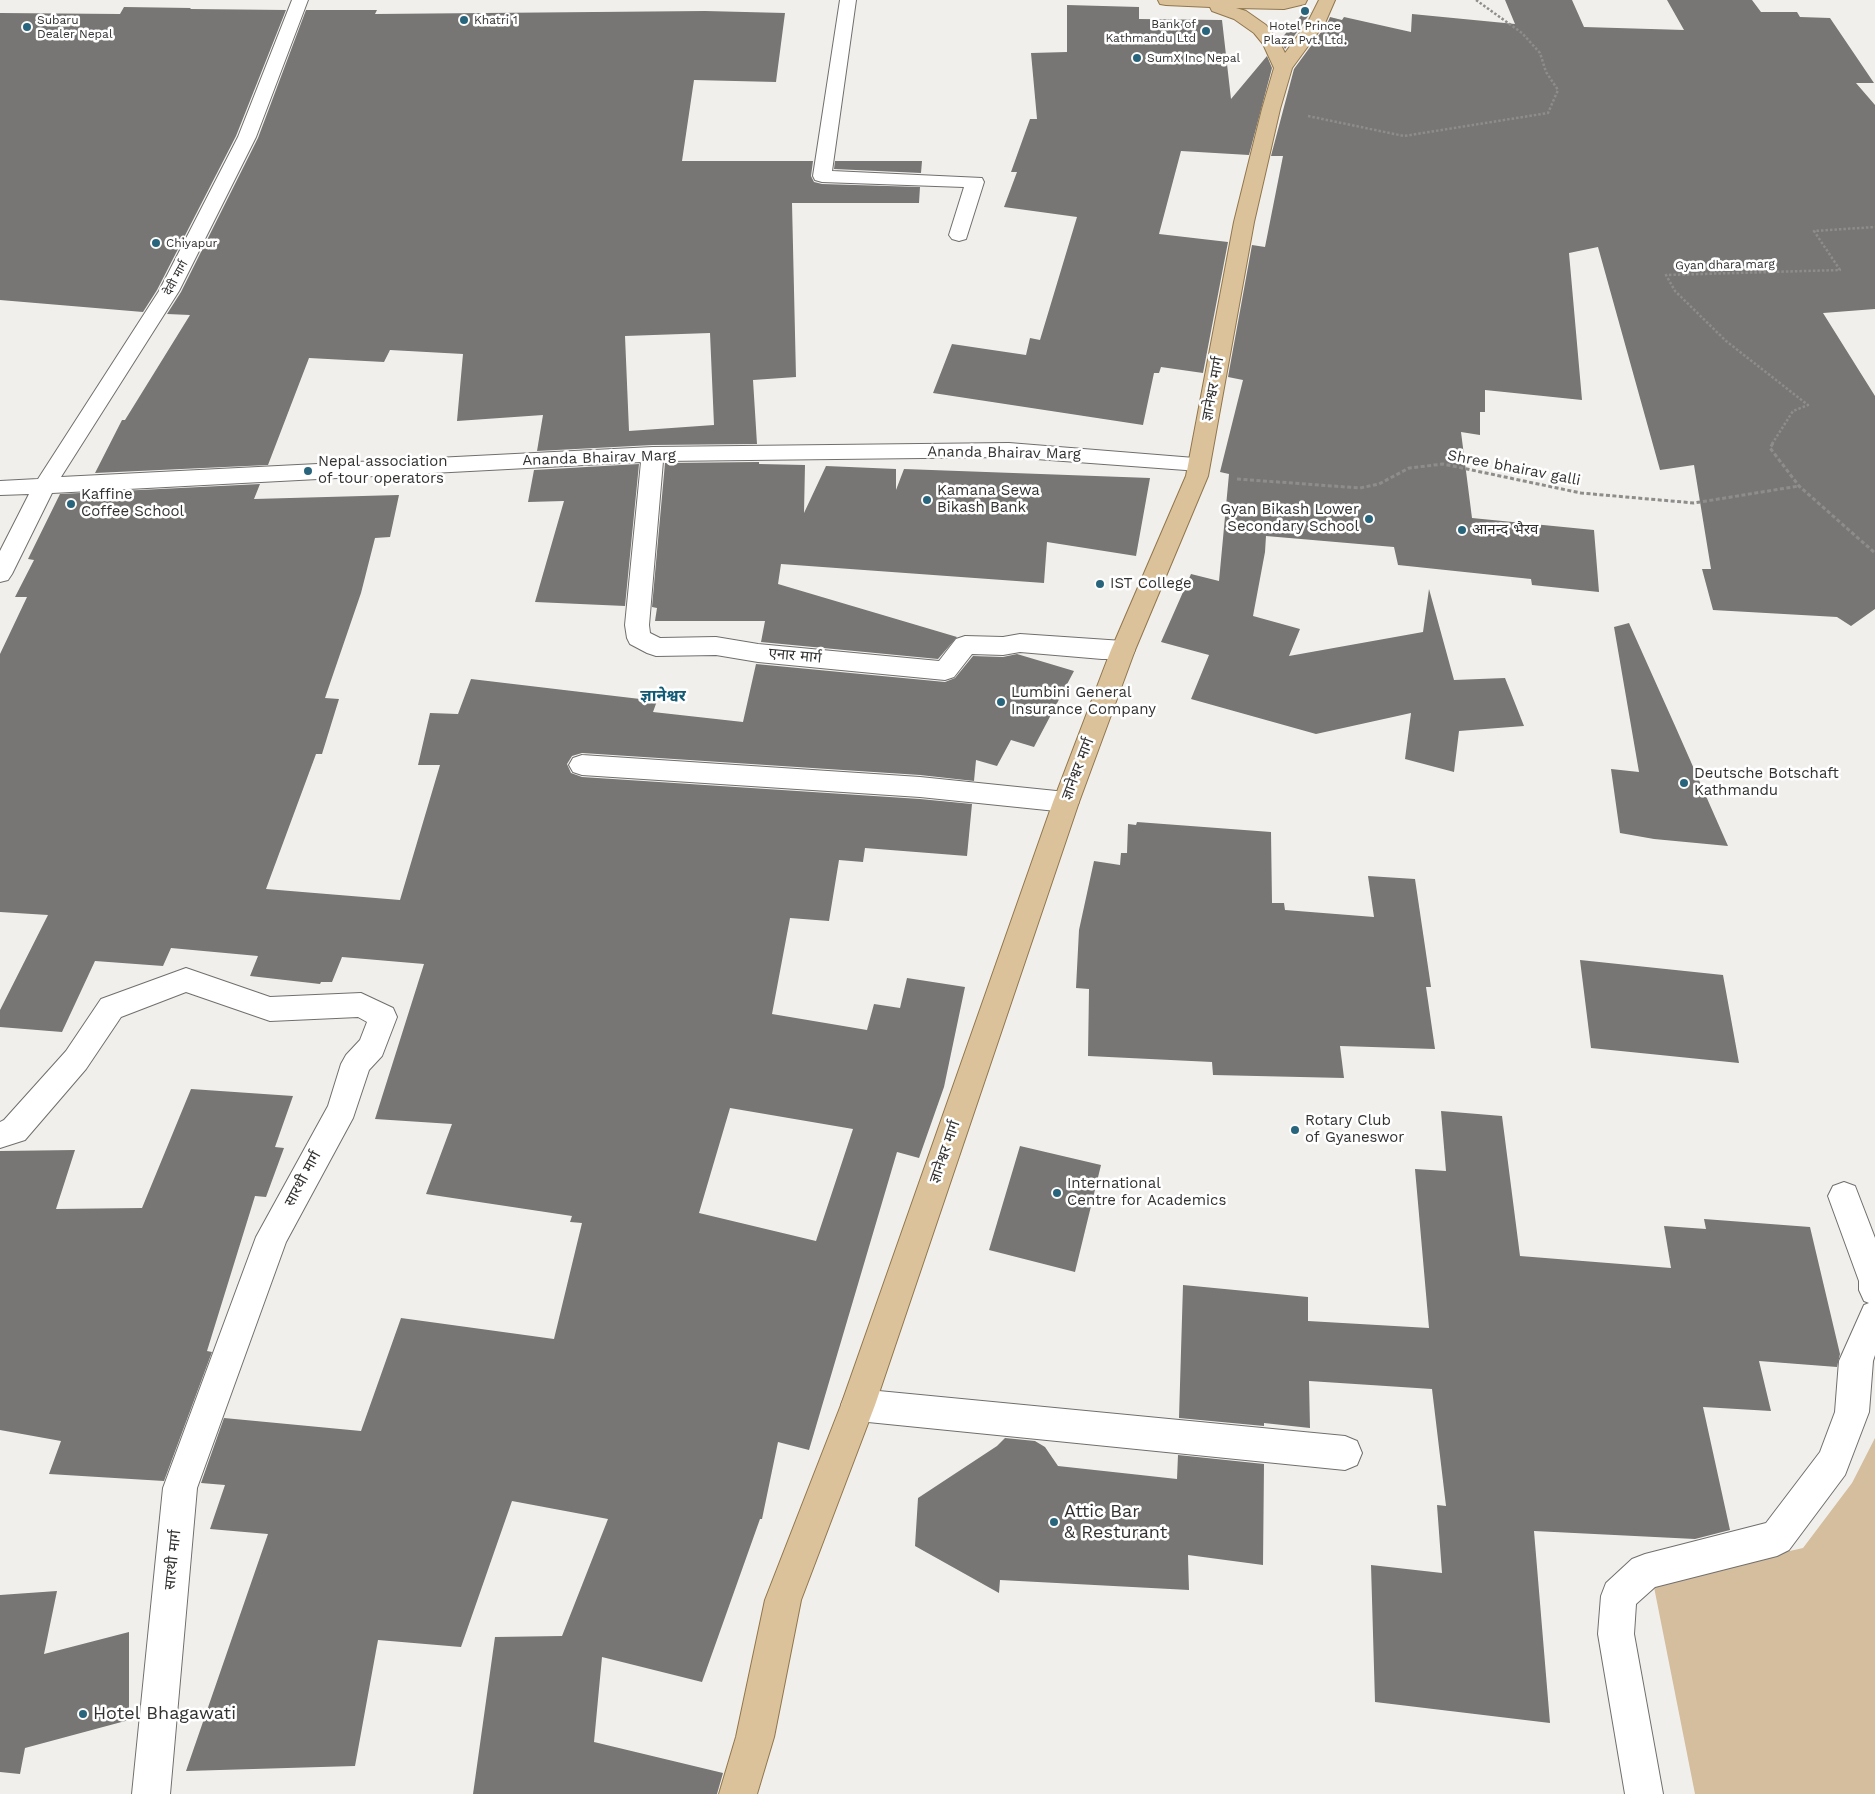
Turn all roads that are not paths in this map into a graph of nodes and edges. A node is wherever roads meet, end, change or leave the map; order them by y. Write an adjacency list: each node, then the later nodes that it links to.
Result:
1 (300, 0): 11 (street, देवी मार्ग)
2 (848, 0): 8 (street)
3 (1166, 0): 6 (main road)
4 (1299, 0): 6 (main road)
5 (1327, 0): 7 (main road, ज्ञानेश्वर मार्ग)
6 (1206, 2): 7 (main road)
7 (1283, 68): 10 (main road, ज्ञानेश्वर मार्ग)
8 (960, 235)
9 (653, 454): 10 (street, Ananda Bhairav Marg); 11 (street, Ananda Bhairav Marg); 14 (street, एनार मार्ग)
10 (1198, 470): 14 (main road, ज्ञानेश्वर मार्ग)
11 (45, 485): 12 (street, Ananda Bhairav Marg); 13 (street, देवी मार्ग)
12 (0, 488)
13 (0, 574)
14 (1123, 650): 16 (main road, ज्ञानेश्वर मार्ग)
15 (582, 765): 16 (street)
16 (1066, 802): 21 (main road, ज्ञानेश्वर मार्ग)
17 (0, 1135): 23 (street, सारथी मार्ग)
18 (1844, 1196): 19 (street)
19 (1875, 1290)
20 (1875, 1316): 25 (street)
21 (858, 1405): 22 (street); 24 (main road, ज्ञानेश्वर मार्ग)
22 (1345, 1453)
23 (151, 1794)
24 (738, 1794)
25 (1644, 1794)

